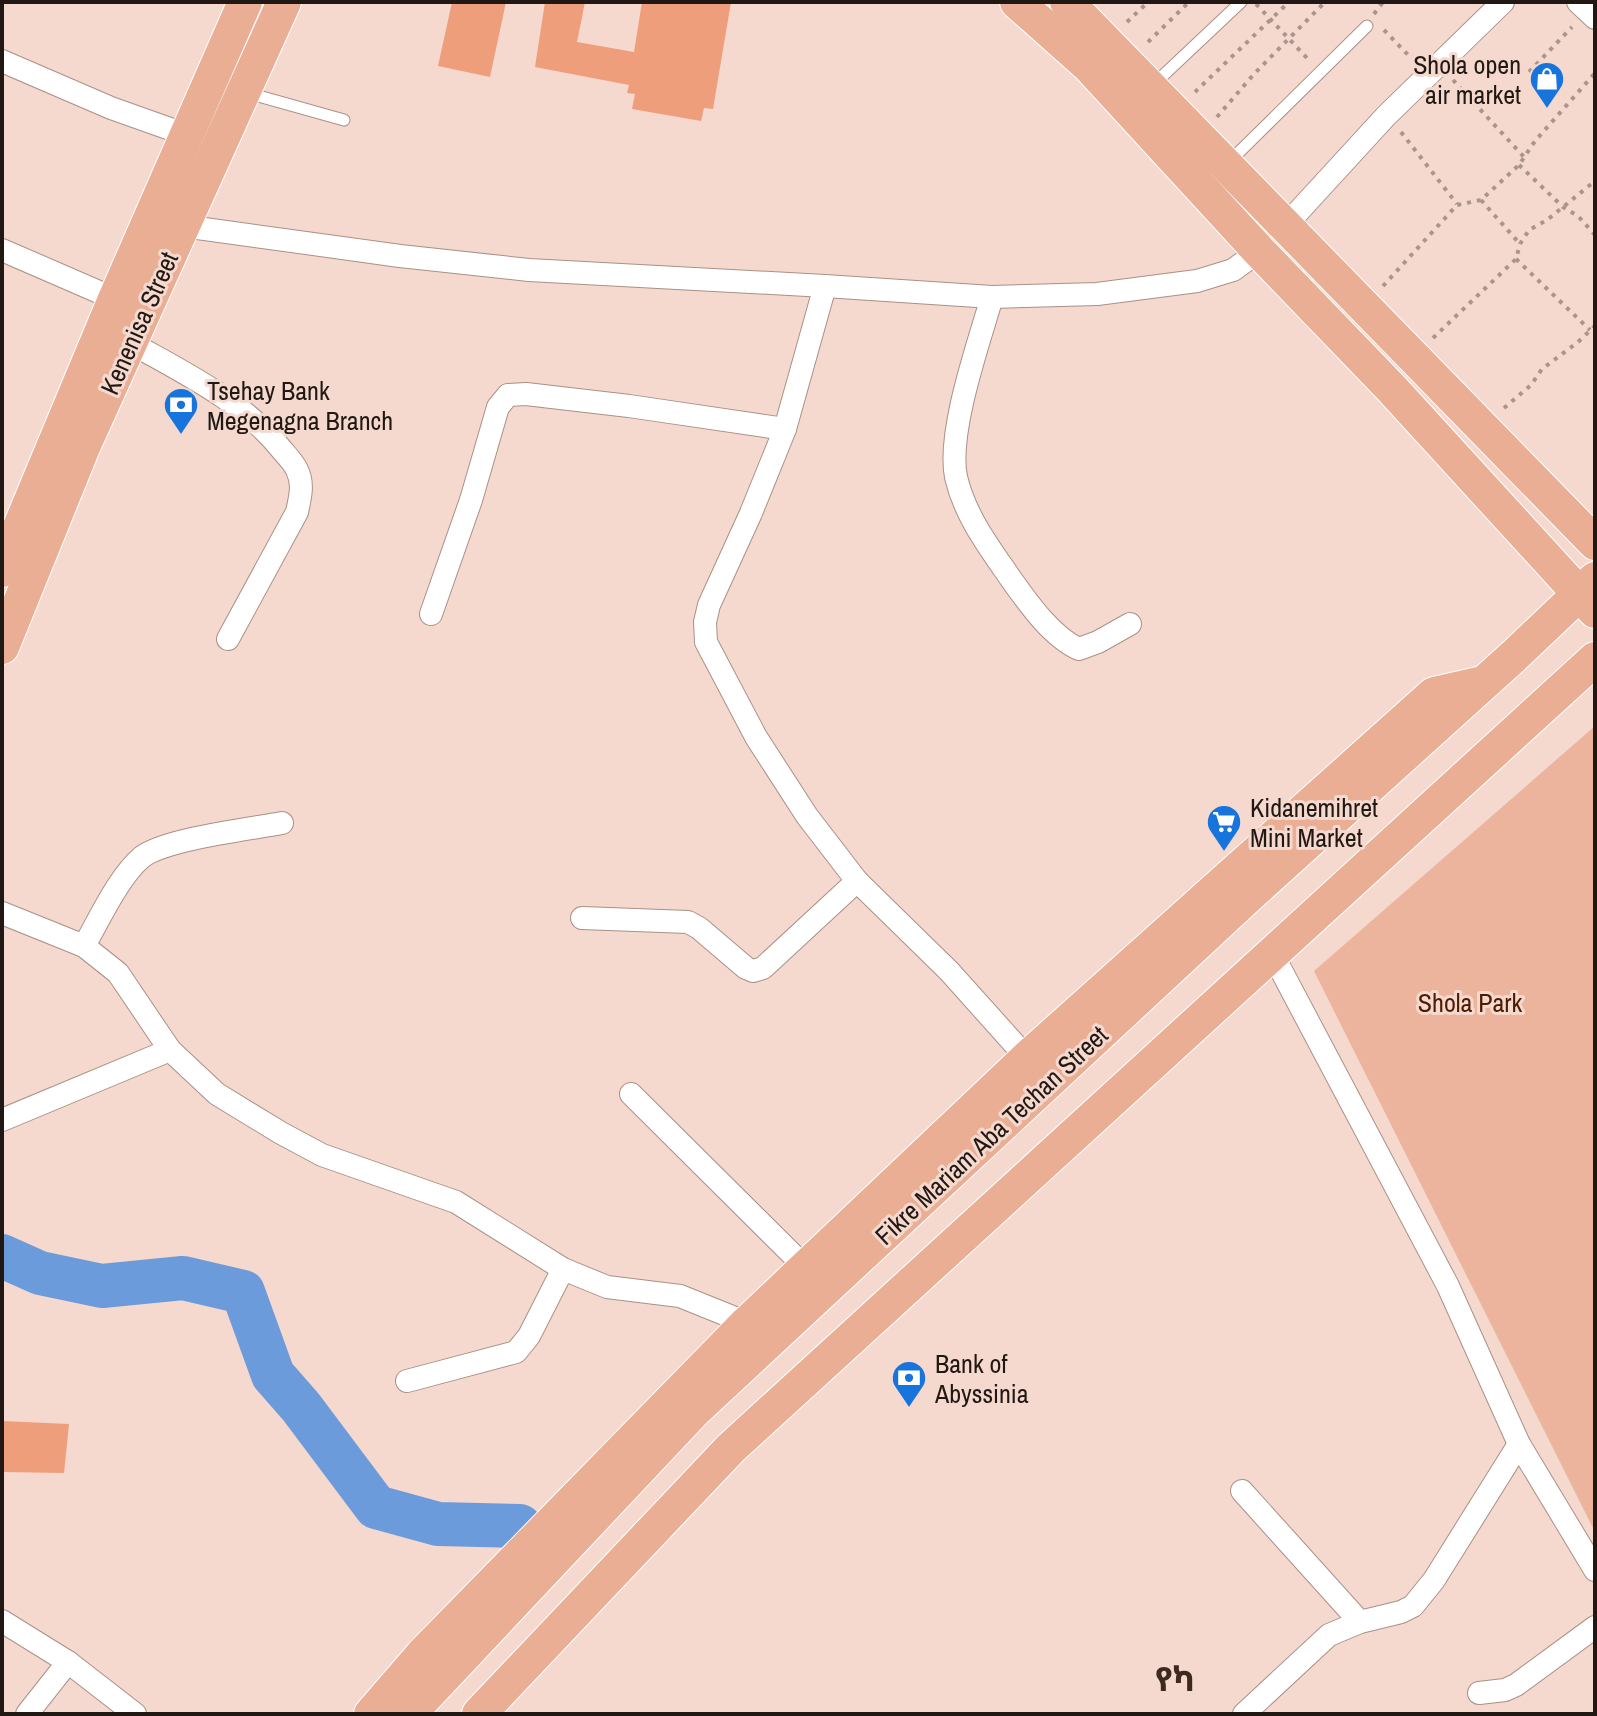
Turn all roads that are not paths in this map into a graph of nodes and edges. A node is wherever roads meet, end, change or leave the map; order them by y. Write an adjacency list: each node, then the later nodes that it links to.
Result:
1 (245, 2): 12 (main road, Kenenisa Street)
2 (284, 2): 10 (main road, Kenenisa Street)
3 (1017, 2): 17 (main road)
4 (1067, 2): 9 (main road)
5 (1241, 2): 9 (lane)
6 (1503, 2): 15 (street)
7 (1367, 26): 13 (lane)
8 (2, 61): 12 (street)
9 (1150, 88): 13 (main road)
10 (243, 92): 11 (lane); 14 (main road, Kenenisa Street)
11 (344, 120)
12 (187, 135): 14 (main road, Kenenisa Street)
13 (1227, 165): 15 (main road)
14 (168, 219): 18 (street); 20 (main road, Kenenisa Street); 21 (main road, Kenenisa Street)
15 (1286, 225): 24 (main road)
16 (2, 250): 20 (street)
17 (1259, 251): 19 (street); 26 (main road)
18 (825, 286): 19 (street); 22 (street)
19 (992, 297): 28 (street)
20 (115, 299): 23 (main road, Kenenisa Street)
21 (131, 343): 23 (main road, Kenenisa Street); 29 (street)
22 (785, 429): 27 (street); 34 (street)
23 (70, 441): 25 (main road, Kenenisa Street); 30 (main road, Kenenisa Street)
24 (1595, 543)
25 (2, 570)
26 (1590, 594): 32 (main road, Fikre Mariam Aba Techan Street)
27 (431, 614)
28 (1130, 624)
29 (228, 639)
30 (2, 647)
31 (1595, 659): 38 (main road, Fikre Mariam Aba Techan Street)
32 (1483, 683): 40 (main road); 47 (main road, Fikre Mariam Aba Techan Street)
33 (282, 823): 37 (street)
34 (857, 881): 36 (street); 40 (street)
35 (2, 913): 37 (street)
36 (582, 918)
37 (84, 946): 39 (street)
38 (1272, 953): 48 (street); 49 (main road, Fikre Mariam Aba Techan Street)
39 (170, 1050): 42 (street); 44 (street)
40 (1027, 1058): 43 (main road)
41 (631, 1094): 43 (street)
42 (2, 1120)
43 (806, 1268): 45 (main road)
44 (563, 1269): 45 (street); 46 (street)
45 (747, 1323): 59 (main road)
46 (407, 1381)
47 (694, 1411): 49 (main road); 60 (main road, Fikre Mariam Aba Techan Street)
48 (1519, 1444): 51 (street); 53 (street)
49 (731, 1448): 61 (main road, Fikre Mariam Aba Techan Street)
50 (1242, 1491): 53 (street)
51 (1595, 1570)
52 (2, 1621): 55 (street)
53 (1360, 1622): 62 (street)
54 (1595, 1627): 56 (street)
55 (68, 1662): 57 (street); 58 (street)
56 (1479, 1693)
57 (27, 1714)
58 (135, 1714)
59 (371, 1714)
60 (409, 1714)
61 (479, 1714)
62 (1244, 1714)

